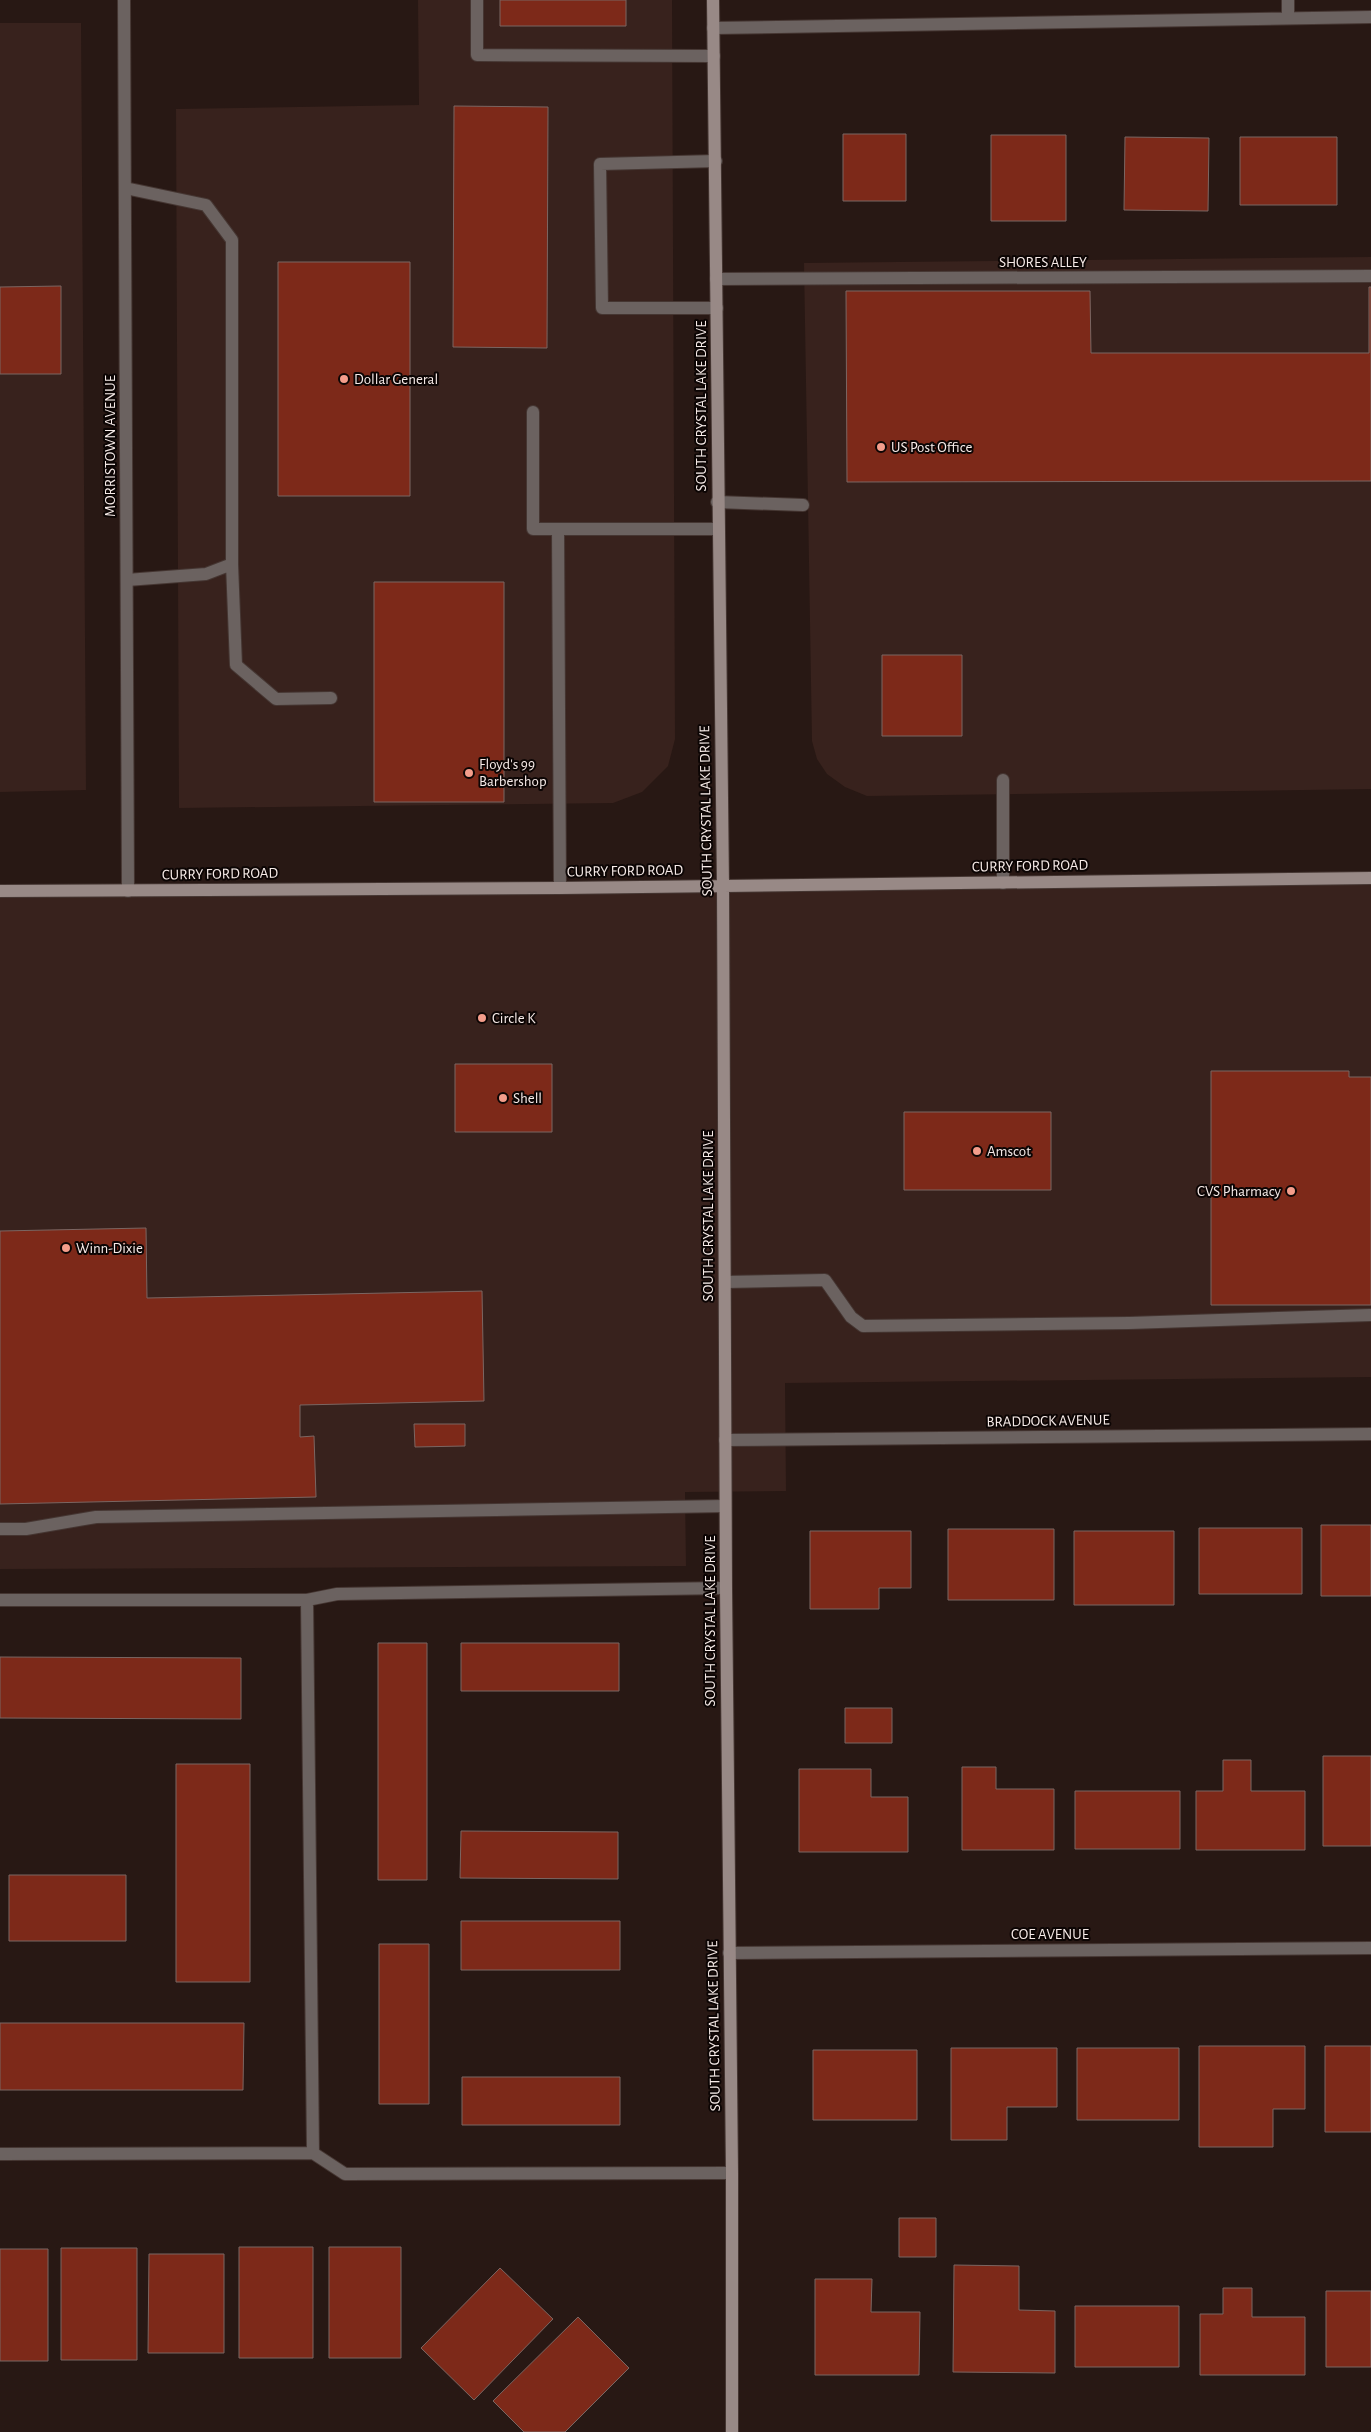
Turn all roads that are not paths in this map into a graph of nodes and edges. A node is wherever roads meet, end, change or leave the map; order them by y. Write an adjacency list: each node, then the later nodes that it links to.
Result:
1 (124, 0): 10 (street, MORRISTOWN AVENUE)
2 (477, 0): 8 (street)
3 (713, 0): 7 (street, SOUTH CRYSTAL LAKE DRIVE)
4 (1288, 0): 6 (street)
5 (1371, 17): 6 (street)
6 (1288, 18): 7 (street)
7 (713, 28): 8 (street, SOUTH CRYSTAL LAKE DRIVE)
8 (714, 56): 9 (street, SOUTH CRYSTAL LAKE DRIVE)
9 (716, 160): 12 (street, SOUTH CRYSTAL LAKE DRIVE); 13 (street)
10 (125, 188): 19 (street); 20 (street, MORRISTOWN AVENUE)
11 (1371, 276): 12 (street, SHORES ALLEY)
12 (716, 279): 13 (street, SOUTH CRYSTAL LAKE DRIVE)
13 (717, 308): 15 (street, SOUTH CRYSTAL LAKE DRIVE)
14 (533, 412): 17 (street)
15 (717, 502): 16 (street); 18 (street, SOUTH CRYSTAL LAKE DRIVE)
16 (803, 505)
17 (558, 529): 18 (street); 26 (street)
18 (718, 529): 25 (street, SOUTH CRYSTAL LAKE DRIVE)
19 (232, 564): 20 (street); 21 (street)
20 (127, 580): 28 (street, MORRISTOWN AVENUE)
21 (331, 698)
22 (1003, 780): 24 (street)
23 (1371, 878): 24 (street, CURRY FORD ROAD)
24 (1003, 882): 25 (street, CURRY FORD ROAD)
25 (723, 886): 26 (street, CURRY FORD ROAD); 29 (street, SOUTH CRYSTAL LAKE DRIVE)
26 (560, 888): 28 (street, CURRY FORD ROAD)
27 (0, 891): 28 (street, CURRY FORD ROAD)
28 (128, 891)
29 (725, 1282): 30 (street); 32 (street, SOUTH CRYSTAL LAKE DRIVE)
30 (1371, 1316)
31 (1371, 1434): 32 (street, BRADDOCK AVENUE)
32 (725, 1440): 33 (street, SOUTH CRYSTAL LAKE DRIVE)
33 (725, 1506): 34 (street); 35 (street, SOUTH CRYSTAL LAKE DRIVE)
34 (0, 1529)
35 (726, 1588): 37 (street); 39 (street, SOUTH CRYSTAL LAKE DRIVE)
36 (0, 1600): 37 (street)
37 (306, 1600): 40 (street)
38 (1371, 1948): 39 (street, COE AVENUE)
39 (729, 1953): 42 (street, SOUTH CRYSTAL LAKE DRIVE)
40 (313, 2153): 41 (street); 42 (street)
41 (0, 2154)
42 (732, 2173): 43 (street, SOUTH CRYSTAL LAKE DRIVE)
43 (732, 2432)

